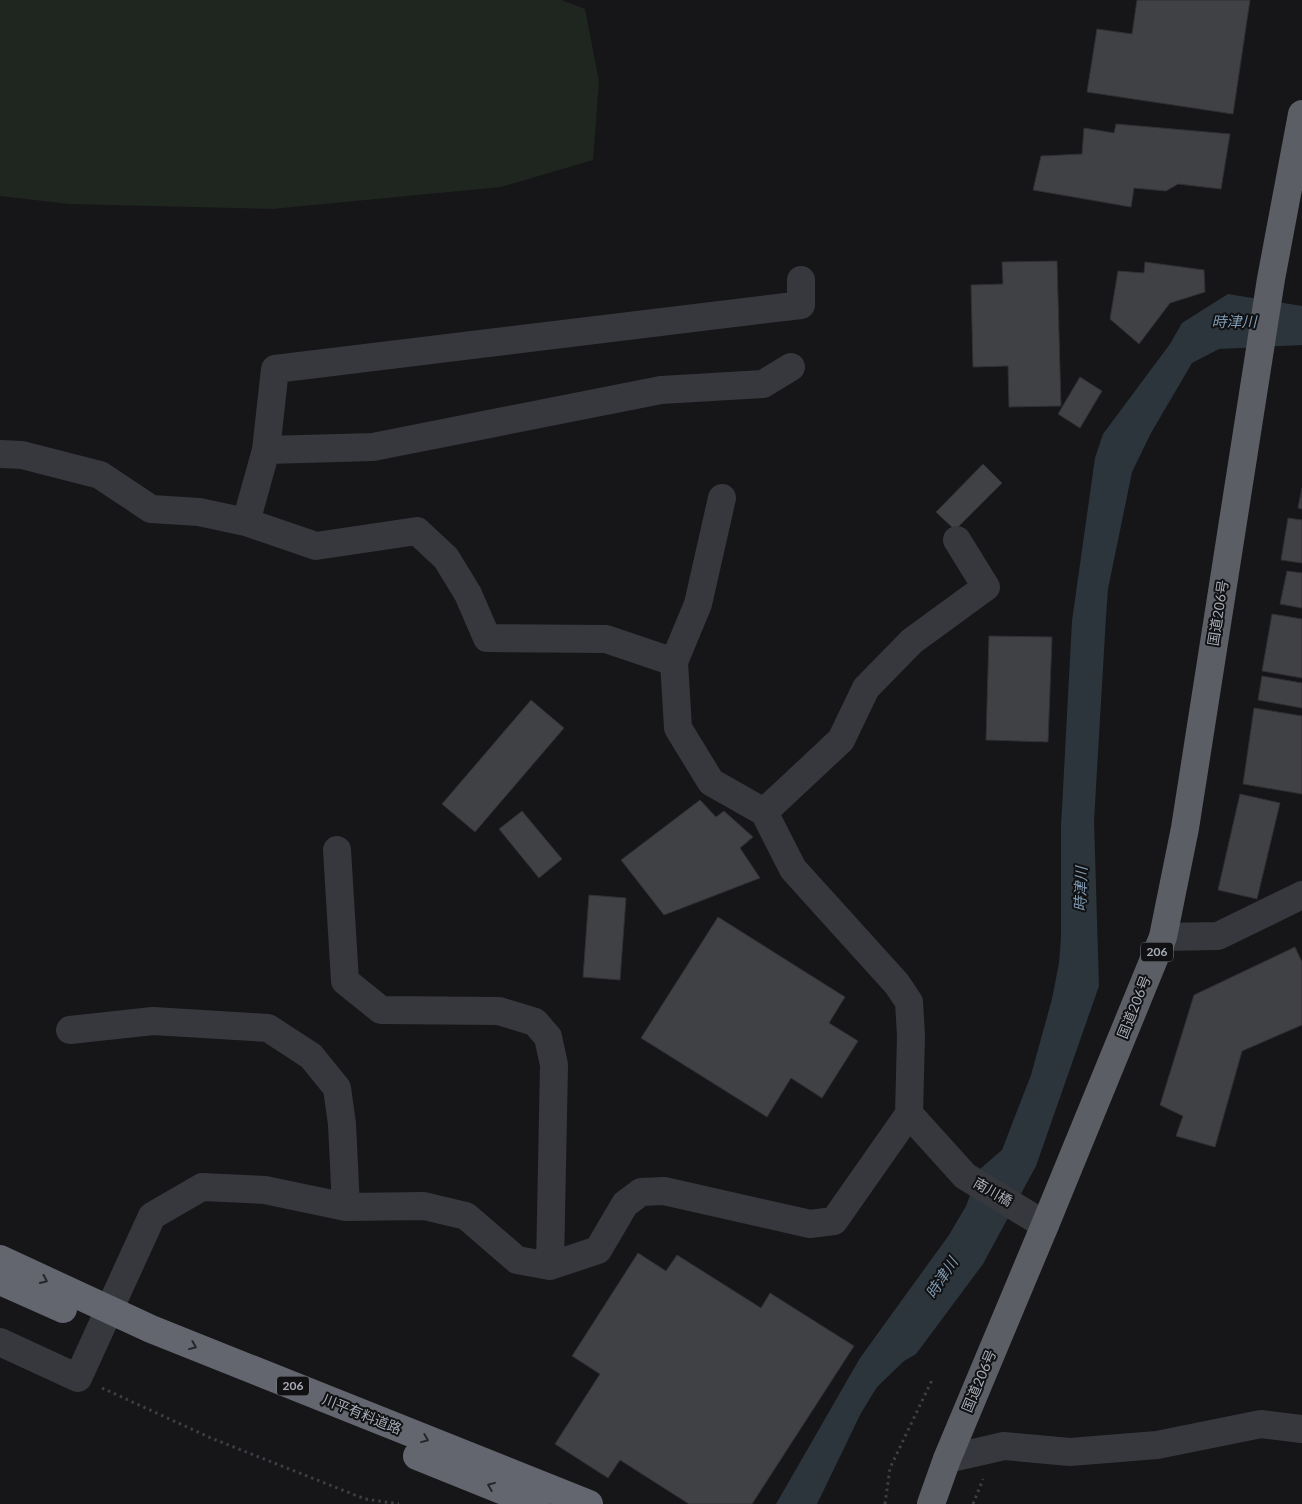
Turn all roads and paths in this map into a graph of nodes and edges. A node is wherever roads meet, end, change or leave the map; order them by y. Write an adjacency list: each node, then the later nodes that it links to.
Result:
1 (1302, 114): 13 (highway, 国道206号 / 206)
2 (801, 280): 4 (street)
3 (791, 367): 4 (street)
4 (266, 450): 7 (street)
5 (0, 454): 7 (street)
6 (722, 498): 9 (street)
7 (246, 522): 9 (street)
8 (958, 540): 10 (street)
9 (674, 662): 10 (street)
10 (764, 812): 15 (street)
11 (337, 850): 19 (street)
12 (1302, 895): 13 (street)
13 (1163, 937): 17 (highway, 国道206号 / 206)
14 (70, 1030): 16 (street)
15 (908, 1114): 17 (street, 南川橋); 19 (street)
16 (346, 1207): 19 (street); 21 (street)
17 (1046, 1225): 25 (highway, 国道206号 / 206)
18 (0, 1260): 29 (highway, 川平有料道路 / 206, one-way to 29)
19 (550, 1266)
20 (0, 1281): 28 (highway, 川平有料道路 / 206, one-way to 20)
21 (0, 1342)
22 (932, 1380): 30 (path)
23 (124, 1398): 27 (path)
24 (1302, 1429): 25 (street)
25 (946, 1459): 31 (highway, 国道206号 / 206)
26 (986, 1470): 32 (path)
27 (398, 1504)
28 (536, 1504)
29 (589, 1504)
30 (884, 1504)
31 (930, 1504)
32 (973, 1504)

